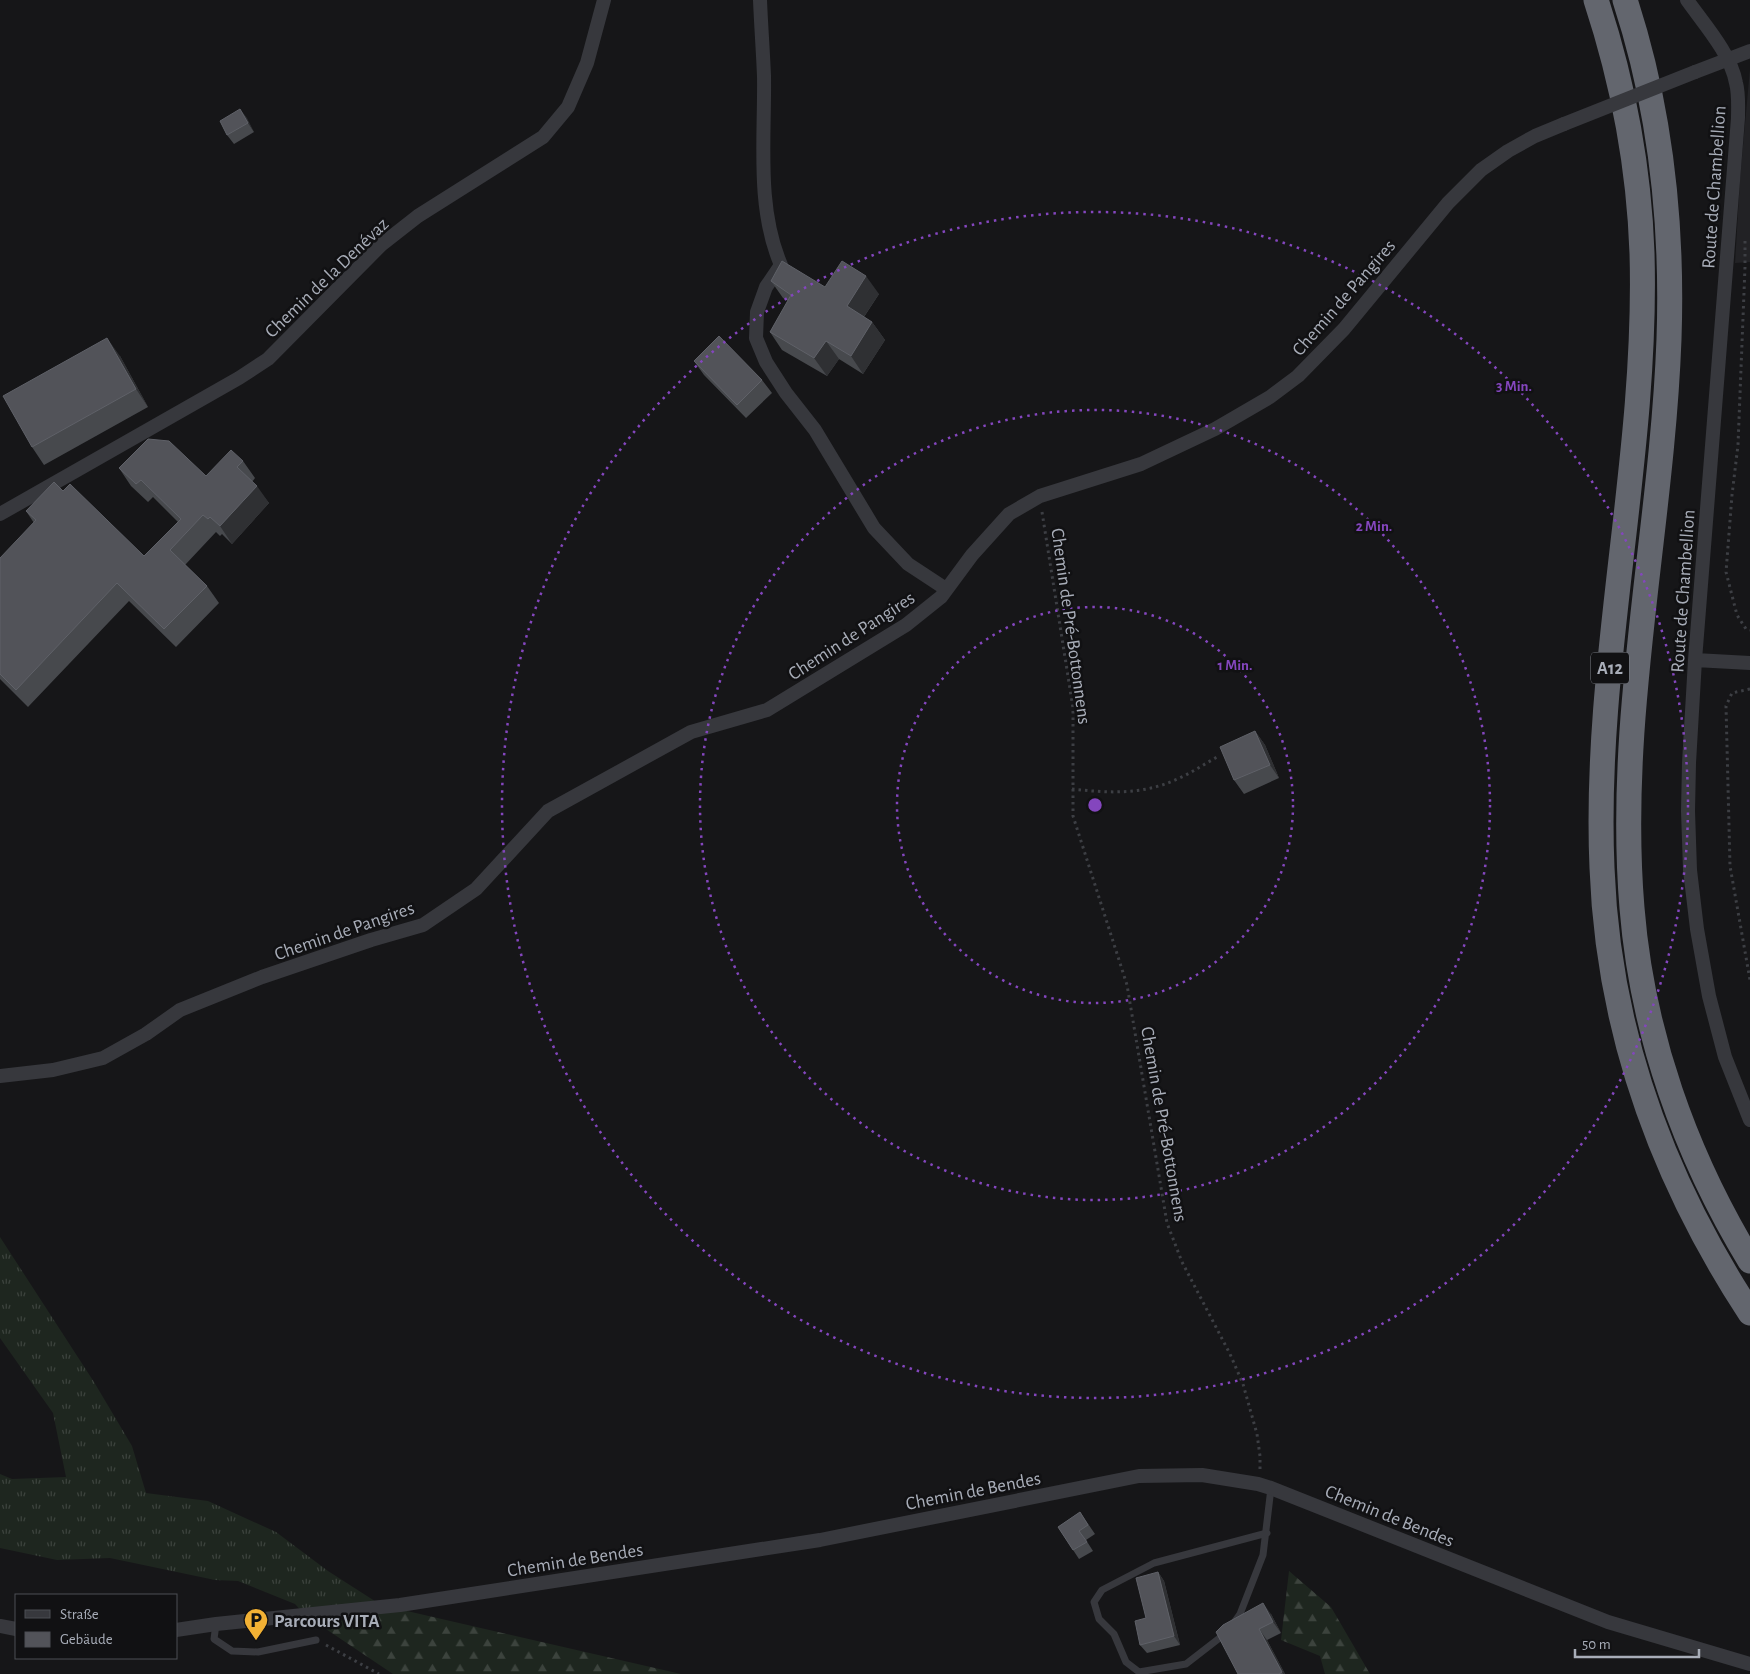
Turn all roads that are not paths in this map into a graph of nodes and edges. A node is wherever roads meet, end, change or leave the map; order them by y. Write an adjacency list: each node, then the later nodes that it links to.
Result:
1 (604, 0): 8 (street, Chemin de la Denévaz)
2 (760, 0): 9 (street)
3 (1596, 0): 15 (highway, A12)
4 (1625, 0): 14 (highway, A12)
5 (1687, 0): 7 (street, Route de Chambellion)
6 (1750, 51): 7 (street, Chemin de Pangires)
7 (1728, 60): 9 (street, Chemin de Pangires, bridge); 10 (street, Route de Chambellion)
8 (0, 514)
9 (946, 589): 12 (street, Chemin de Pangires)
10 (1695, 660): 11 (street); 13 (street, Route de Chambellion)
11 (1750, 663)
12 (0, 1076)
13 (1750, 1120)
14 (1750, 1261)
15 (1750, 1313)
16 (1264, 1486): 17 (lane); 18 (street, Chemin de Bendes); 23 (street, Chemin de Bendes)
17 (1266, 1533): 17 (lane)
18 (216, 1624): 21 (street, Chemin de Bendes); 22 (lane)
19 (0, 1626): 20 (street)
20 (15, 1629)
21 (178, 1630)
22 (316, 1640)
23 (1750, 1664)

